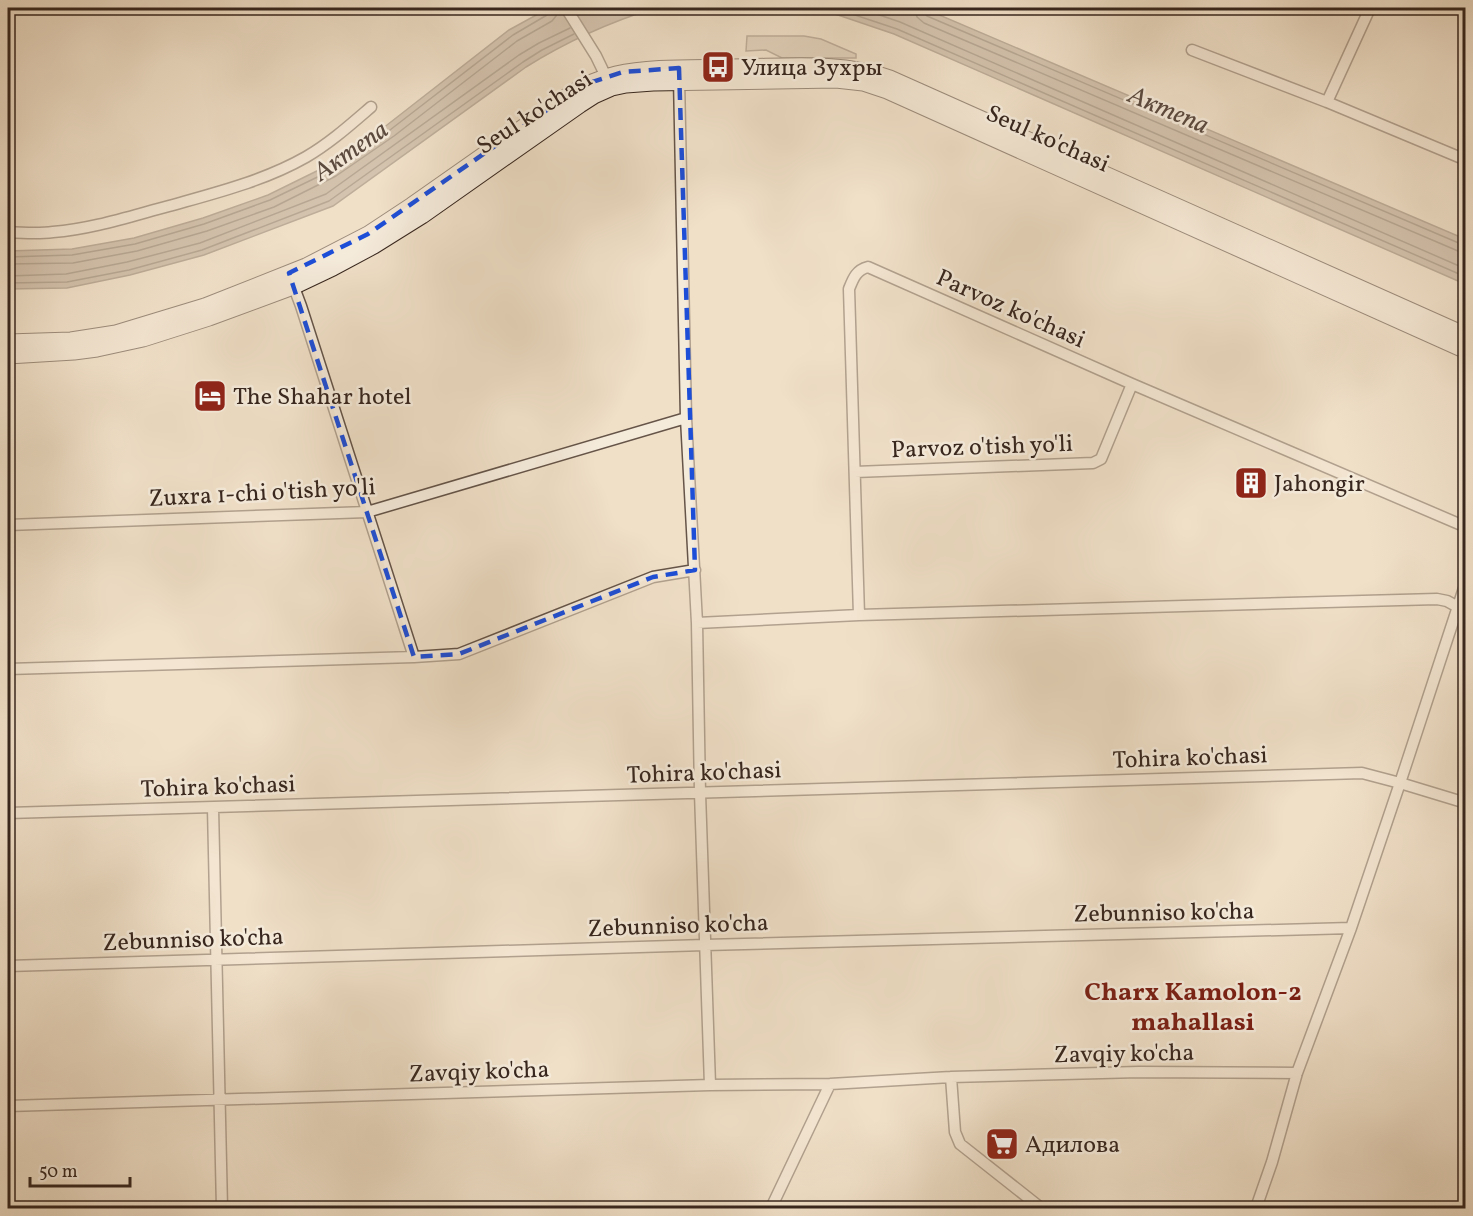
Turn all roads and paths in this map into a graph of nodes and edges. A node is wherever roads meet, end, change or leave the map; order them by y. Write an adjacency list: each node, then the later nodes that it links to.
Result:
1 (566, 8): 5 (street)
2 (1370, 8): 6 (street)
3 (1192, 50): 6 (street)
4 (679, 75): 5 (main road, Seul ko'chasi); 11 (main road, Seul ko'chasi); 13 (main road, Seul ko'chasi); 16 (street)
5 (609, 82): 10 (main road, Seul ko'chasi)
6 (1327, 102): 8 (street)
7 (371, 107): 9 (street)
8 (1466, 160)
9 (8, 232)
10 (291, 280): 12 (main road, Seul ko'chasi); 14 (main road, Seul ko'chasi); 18 (street)
11 (1466, 335)
12 (8, 342)
13 (1466, 351)
14 (8, 356)
15 (1132, 384): 17 (street, Parvoz o'tish yo'li); 17 (street, Parvoz ko'chasi); 20 (street, Parvoz ko'chasi)
16 (686, 418): 18 (street, Zuxra 1-chi o'tish yo'li); 21 (street)
17 (855, 472): 24 (street, Parvoz ko'chasi)
18 (367, 512): 19 (street, Zuxra 1-chi o'tish yo'li); 26 (street)
19 (8, 525)
20 (1466, 527)
21 (695, 570): 25 (street); 26 (street)
22 (1466, 582): 23 (street)
23 (1458, 607): 24 (street); 28 (street)
24 (859, 615): 25 (street)
25 (697, 623): 29 (street)
26 (414, 657): 27 (street)
27 (8, 669)
28 (1400, 783): 29 (street, Tohira ko'chasi); 30 (street, Tohira ko'chasi); 33 (street)
29 (700, 793): 31 (street, Tohira ko'chasi); 34 (street)
30 (1466, 803)
31 (213, 808): 32 (street, Tohira ko'chasi); 35 (street)
32 (8, 813)
33 (1351, 928): 34 (street, Zebunniso ko'cha); 37 (street)
34 (705, 945): 35 (street, Zebunniso ko'cha); 40 (street)
35 (216, 960): 36 (street, Zebunniso ko'cha); 41 (street)
36 (8, 966)
37 (1297, 1073): 38 (street, Zavqiy ko'cha); 46 (street)
38 (951, 1077): 39 (street, Zavqiy ko'cha); 45 (street)
39 (830, 1084): 40 (street, Zavqiy ko'cha); 44 (street)
40 (710, 1085): 41 (street, Zavqiy ko'cha)
41 (219, 1100): 42 (street, Zavqiy ko'cha); 43 (street)
42 (8, 1106)
43 (222, 1209)
44 (771, 1209)
45 (1041, 1209)
46 (1256, 1209)

